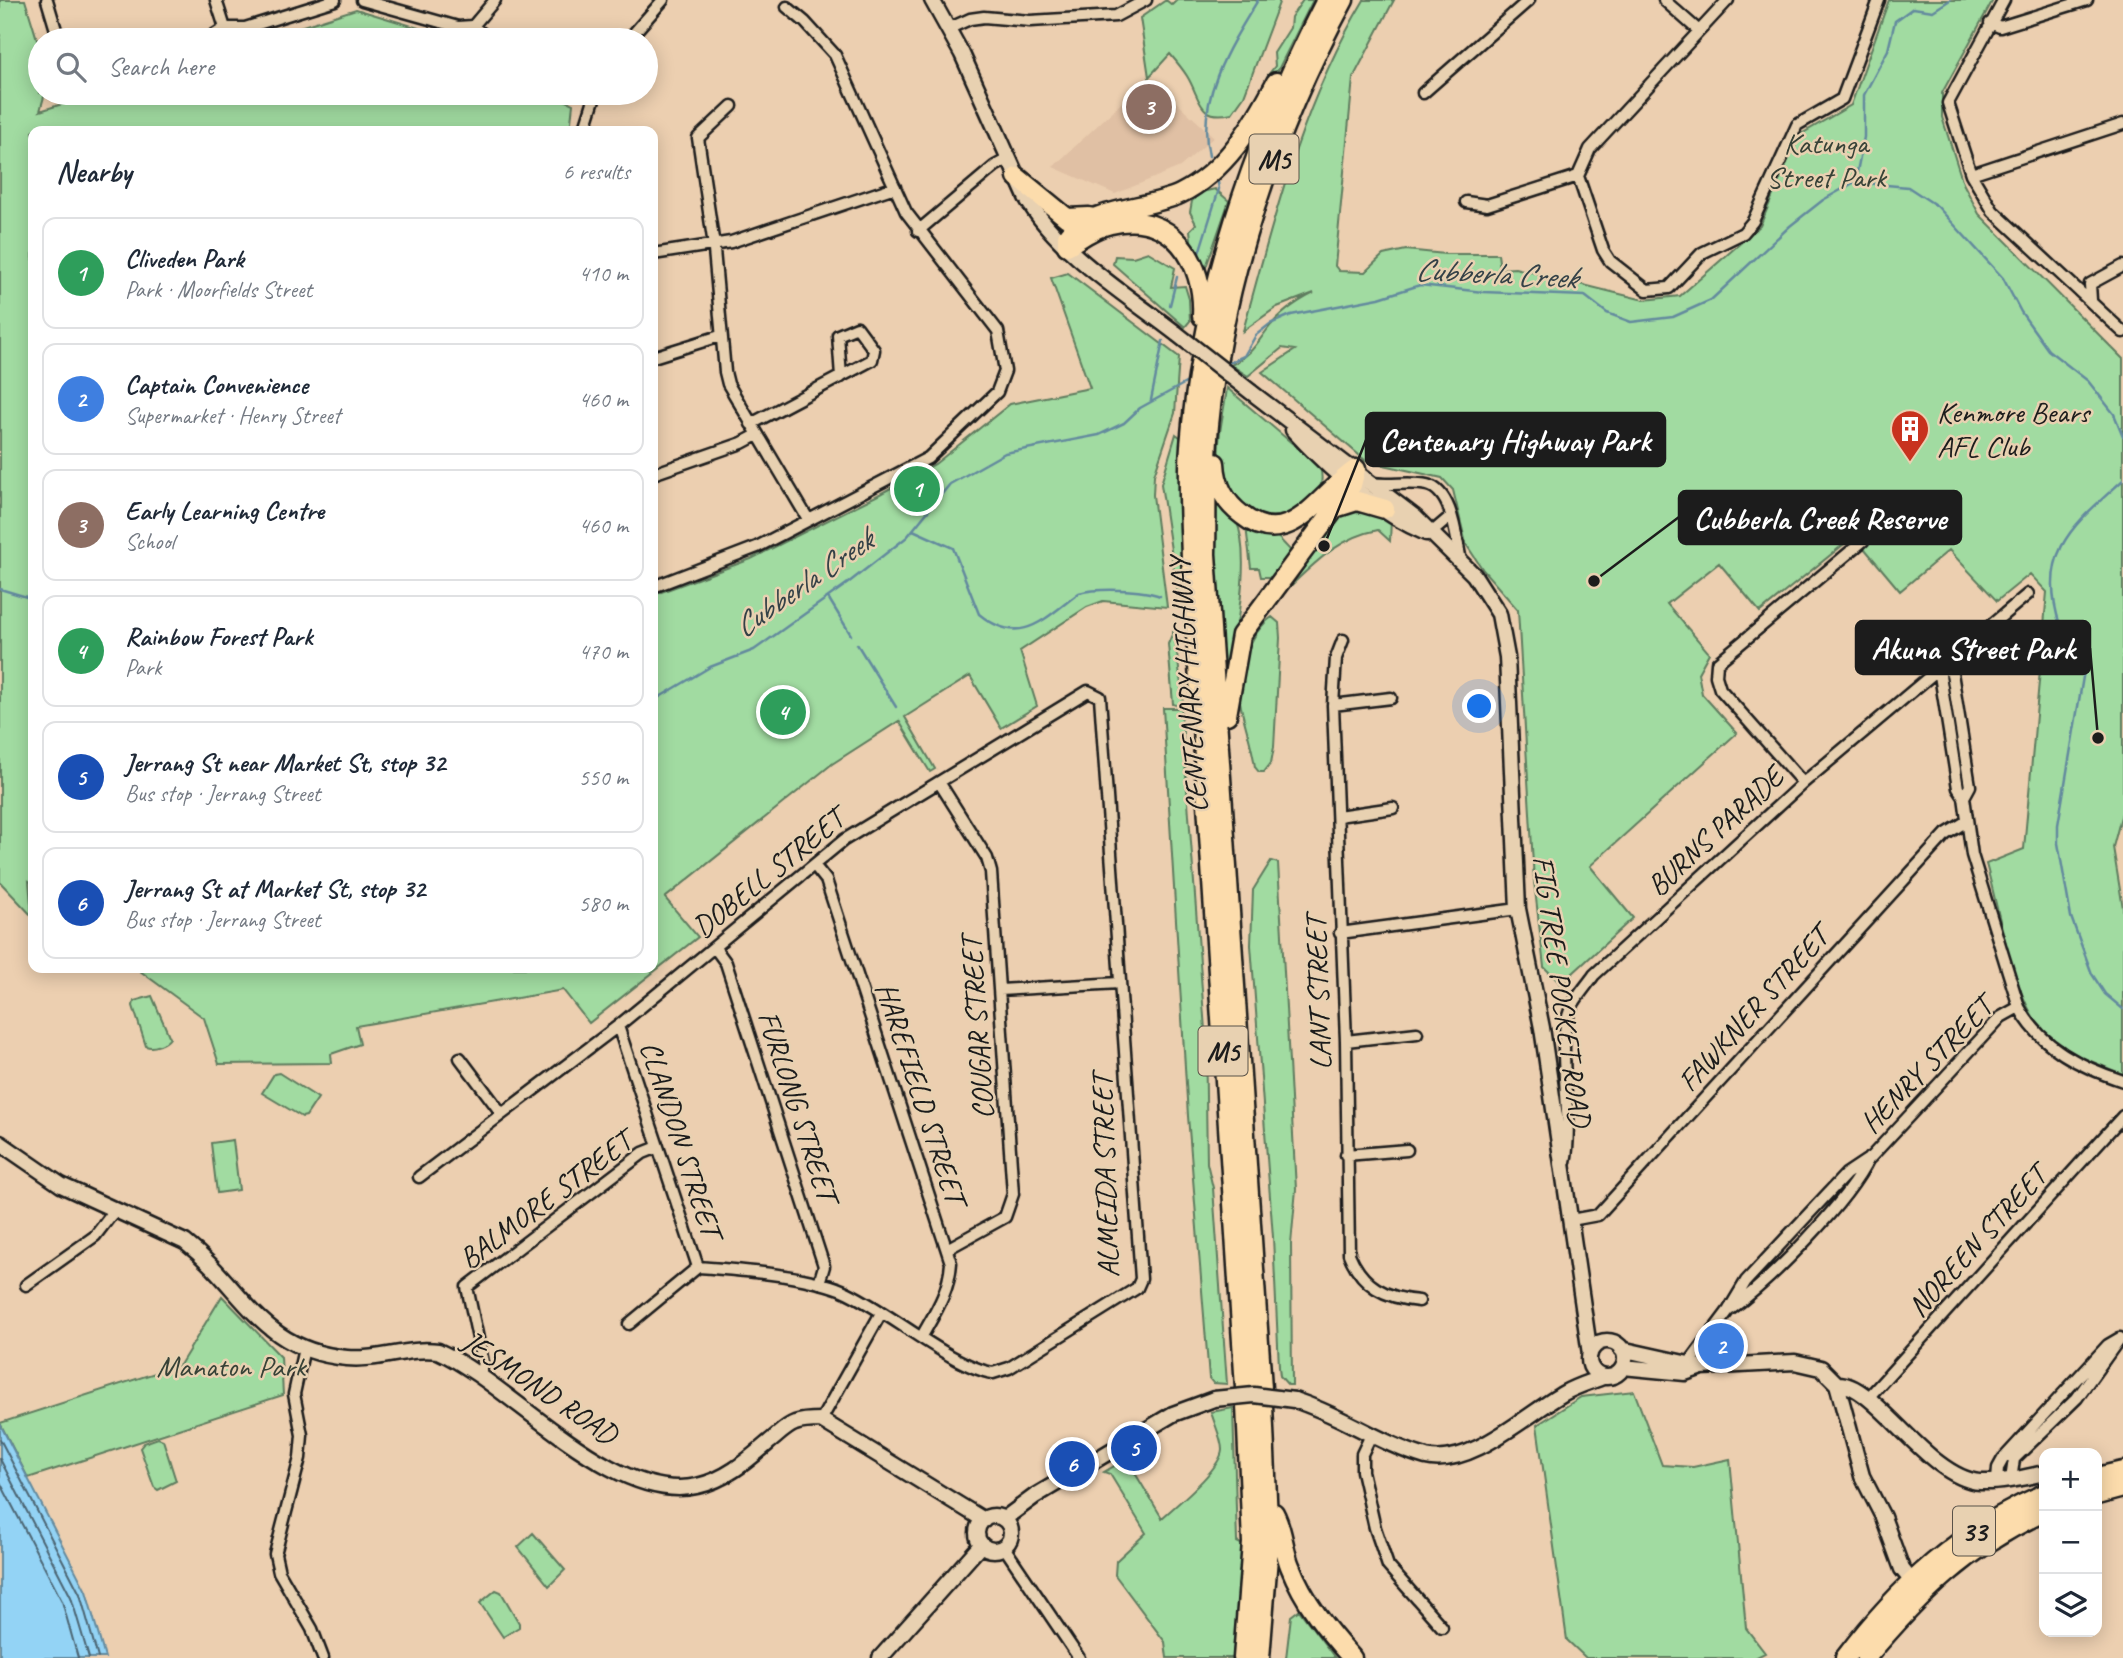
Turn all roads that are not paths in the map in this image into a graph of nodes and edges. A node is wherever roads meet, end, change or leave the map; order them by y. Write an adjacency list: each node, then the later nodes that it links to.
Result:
1 (47, 0): 20 (street)
2 (215, 0): 21 (street)
3 (335, 0): 21 (street)
4 (362, 0): 19 (street)
5 (495, 0): 19 (street)
6 (663, 0): 23 (street)
7 (932, 0): 24 (main road, FIG TREE POCKET ROAD)
8 (1146, 0): 24 (street)
9 (1326, 0): 26 (highway, CENTENARY HIGHWAY / M5)
10 (1344, 0): 53 (highway, CENTENARY HIGHWAY / M5)
11 (1529, 0): 27 (street)
12 (1664, 0): 25 (street)
13 (1728, 0): 25 (street)
14 (1879, 0): 34 (street)
15 (2004, 0): 18 (street)
16 (2087, 0): 18 (street)
17 (787, 7): 36 (street)
18 (1990, 23): 33 (street)
19 (473, 26): 22 (street)
20 (55, 28)
21 (225, 28)
22 (475, 28)
23 (638, 28)
24 (950, 28): 32 (main road, FIG TREE POCKET ROAD)
25 (1699, 32): 34 (street)
26 (1298, 55): 38 (highway); 46 (highway, CENTENARY HIGHWAY / M5)
27 (1423, 93)
28 (590, 105): 31 (street)
29 (732, 106): 40 (street)
30 (2123, 124): 33 (street)
31 (585, 126)
32 (1008, 159): 35 (main road, FIG TREE POCKET ROAD); 39 (street)
33 (1971, 174): 44 (street)
34 (1578, 176): 37 (street)
35 (1017, 177): 38 (highway); 41 (main road, FIG TREE POCKET ROAD)
36 (895, 187): 39 (street); 40 (street)
37 (1466, 202)
38 (1105, 215): 41 (highway)
39 (918, 231): 60 (street)
40 (713, 246): 42 (street); 47 (street)
41 (1067, 246): 46 (highway); 50 (main road, FIG TREE POCKET ROAD, bridge)
42 (658, 253)
43 (2123, 266): 44 (street)
44 (2091, 300): 45 (street)
45 (2123, 332)
46 (1205, 333): 118 (highway, CENTENARY HIGHWAY / M5)
47 (720, 336): 48 (street); 51 (street)
48 (658, 356)
49 (841, 377): 49 (street); 51 (street)
50 (1275, 412): 55 (main road, FIG TREE POCKET ROAD); 55 (main road, FIG TREE POCKET ROAD)
51 (751, 424): 52 (street)
52 (757, 435): 54 (street); 60 (street)
53 (1207, 452): 55 (highway); 74 (highway, CENTENARY HIGHWAY / M5)
54 (658, 472)
55 (1343, 476): 56 (main road, FIG TREE POCKET ROAD); 57 (highway); 58 (main road, FIG TREE POCKET ROAD)
56 (1372, 483): 59 (street); 61 (main road, FIG TREE POCKET ROAD)
57 (1335, 508): 58 (highway); 74 (highway)
58 (1385, 509): 61 (main road, FIG TREE POCKET ROAD)
59 (1450, 517): 61 (street); 63 (street)
60 (808, 519): 64 (street)
61 (1430, 534): 63 (main road, FIG TREE POCKET ROAD)
62 (1863, 541): 72 (street)
63 (1462, 564): 78 (main road, FIG TREE POCKET ROAD)
64 (658, 585)
65 (2028, 594): 67 (street, BURNS PARADE)
66 (1343, 640): 70 (street, LANT STREET)
67 (1941, 665): 72 (street, BURNS PARADE); 76 (street)
68 (1100, 697): 71 (street, DOBELL STREET); 81 (street, ALMEIDA STREET)
69 (1391, 698): 70 (street)
70 (1333, 705): 75 (street, LANT STREET)
71 (939, 782): 77 (street, DOBELL STREET); 82 (street, COUGAR STREET)
72 (1803, 783): 95 (street, BURNS PARADE)
73 (1393, 808): 75 (street)
74 (1224, 809): 118 (highway, CENTENARY HIGHWAY / M5)
75 (1338, 816): 79 (street, LANT STREET)
76 (1967, 821): 83 (street); 98 (street, FAWKNER STREET)
77 (814, 865): 80 (street, DOBELL STREET); 99 (street, HAREFIELD STREET)
78 (1518, 909): 79 (street); 95 (main road, FIG TREE POCKET ROAD)
79 (1340, 933): 86 (street, LANT STREET)
80 (715, 948): 84 (street, DOBELL STREET); 101 (street, FURLONG STREET)
81 (1119, 983): 82 (street); 107 (street, ALMEIDA STREET)
82 (1000, 990): 99 (street, COUGAR STREET)
83 (2019, 1007): 88 (street); 113 (street, HENRY STREET)
84 (618, 1026): 89 (street, DOBELL STREET); 92 (street, CLANDON STREET)
85 (1418, 1032): 86 (street)
86 (1346, 1041): 94 (street, LANT STREET)
87 (460, 1058): 89 (street)
88 (2123, 1081)
89 (502, 1114): 96 (street, DOBELL STREET)
90 (2123, 1116): 119 (street, NOREEN STREET)
91 (0, 1143): 97 (main road, JESMOND ROAD)
92 (658, 1147): 100 (street, CLANDON STREET); 114 (street, BALMORE STREET)
93 (1407, 1150): 94 (street)
94 (1346, 1154): 103 (street, LANT STREET)
95 (1562, 1172): 98 (main road, FIG TREE POCKET ROAD)
96 (419, 1177)
97 (114, 1210): 102 (street); 110 (main road, JESMOND ROAD)
98 (1571, 1220): 105 (main road, FIG TREE POCKET ROAD)
99 (947, 1249): 107 (street, HAREFIELD STREET)
100 (698, 1267): 101 (street, ALMEIDA STREET); 106 (street)
101 (819, 1283): 104 (street, ALMEIDA STREET)
102 (26, 1285)
103 (1419, 1301)
104 (881, 1313): 107 (street, ALMEIDA STREET); 120 (street)
105 (1586, 1313): 109 (main road); 111 (main road, FIG TREE POCKET ROAD)
106 (629, 1324)
107 (922, 1336)
108 (2122, 1337): 125 (street)
109 (1617, 1345): 111 (main road); 112 (main road); 113 (main road)
110 (304, 1349): 114 (main road, JESMOND ROAD); 137 (street)
111 (1590, 1357): 115 (main road); 117 (main road)
112 (1623, 1367): 113 (main road); 115 (main road)
113 (1686, 1368): 116 (main road)
114 (480, 1377): 120 (main road, JESMOND ROAD)
115 (1603, 1377): 117 (main road)
116 (1837, 1384): 119 (main road); 135 (main road)
117 (1566, 1392): 121 (main road)
118 (1254, 1396): 129 (highway, CENTENARY HIGHWAY / M5)
119 (1867, 1399): 125 (main road)
120 (821, 1420): 132 (main road)
121 (1372, 1433): 131 (main road, bridge); 136 (street)
122 (2123, 1471): 124 (highway)
123 (2039, 1474): 125 (main road)
124 (2102, 1476)
125 (2004, 1480)
126 (2123, 1488): 127 (highway)
127 (2102, 1493)
128 (2039, 1497): 135 (highway, 33)
129 (1260, 1505): 140 (highway, M5); 141 (highway, M5); 142 (highway)
130 (2039, 1515): 135 (highway, 33)
131 (1004, 1519): 132 (main road); 134 (main road)
132 (984, 1520): 133 (main road)
133 (981, 1545): 134 (main road); 138 (main road)
134 (1004, 1547): 139 (street)
135 (1917, 1587): 143 (highway, 33); 144 (highway, 33)
136 (1442, 1627)
137 (323, 1658)
138 (880, 1658)
139 (1079, 1658)
140 (1243, 1658)
141 (1259, 1658)
142 (1352, 1658)
143 (1845, 1658)
144 (1866, 1658)

